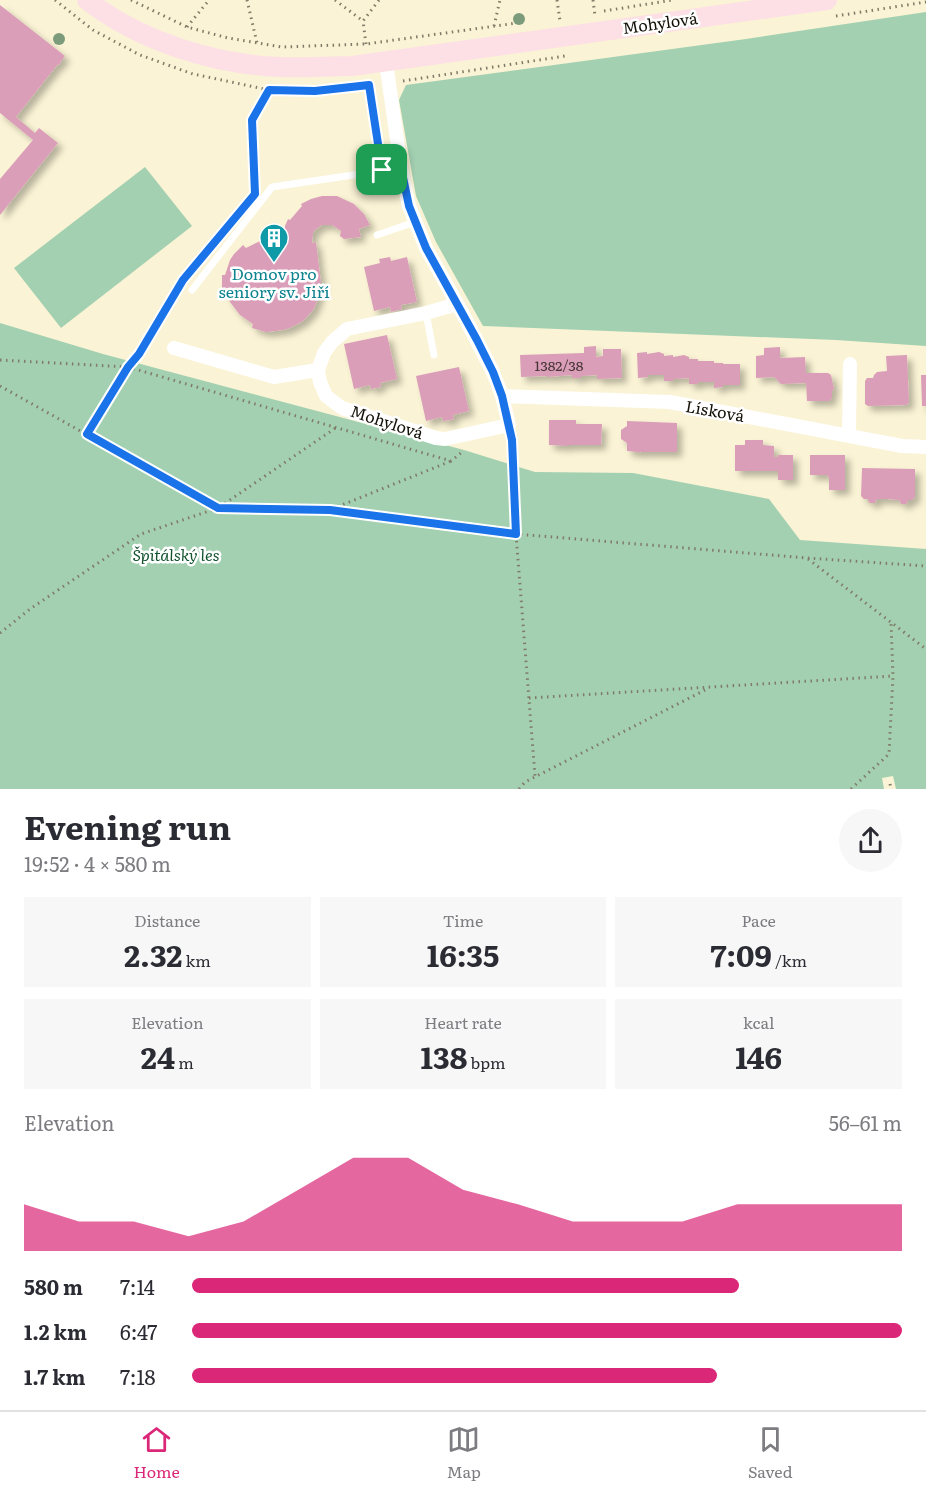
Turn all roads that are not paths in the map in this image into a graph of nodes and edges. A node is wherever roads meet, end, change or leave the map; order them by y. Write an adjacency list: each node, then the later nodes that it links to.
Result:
1 (87, 0): 3 (street, Mohylová)
2 (827, 0): 3 (street, Mohylová)
3 (386, 62): 4 (street)
4 (401, 168): 5 (street); 7 (lane)
5 (415, 222): 6 (lane); 8 (street)
6 (377, 234)
7 (192, 290)
8 (457, 304): 9 (street); 14 (street)
9 (426, 313): 11 (lane); 13 (street)
10 (174, 348): 13 (street)
11 (434, 355)
12 (850, 364): 15 (street)
13 (318, 370): 14 (street, Mohylová)
14 (502, 396): 15 (street, Lísková)
15 (849, 435): 16 (street, Lísková)
16 (926, 447)

